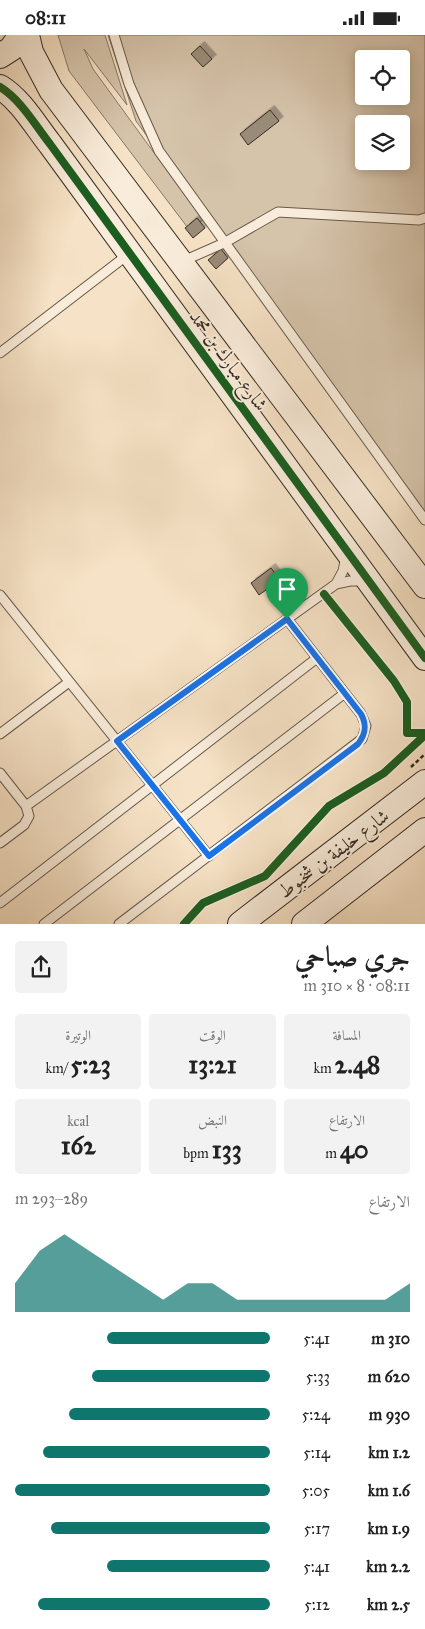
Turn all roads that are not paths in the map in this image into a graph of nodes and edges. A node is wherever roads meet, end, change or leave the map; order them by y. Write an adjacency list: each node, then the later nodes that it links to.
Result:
1 (21, 35): 4 (street)
2 (27, 35): 9 (street, شارع مبارك بن محمد)
3 (114, 35): 7 (lane)
4 (0, 57)
5 (0, 87): 8 (street, شارع مبارك بن محمد)
6 (423, 221): 7 (lane)
7 (224, 243): 9 (lane); 11 (lane)
8 (130, 253): 10 (lane); 12 (street, شارع مبارك بن محمد)
9 (181, 262): 15 (street, شارع مبارك بن محمد)
10 (0, 353)
11 (425, 520)
12 (346, 549): 13 (street, شارع مبارك بن محمد); 14 (lane)
13 (370, 582): 14 (lane); 19 (street, شارع مبارك بن محمد)
14 (336, 584): 17 (lane)
15 (425, 586)
16 (0, 595): 20 (lane)
17 (287, 619): 18 (lane); 23 (lane)
18 (317, 658): 21 (lane); 26 (lane)
19 (425, 658)
20 (69, 682): 22 (lane); 23 (lane)
21 (345, 693): 28 (lane); 31 (lane)
22 (0, 734)
23 (117, 741): 26 (lane); 27 (lane)
24 (0, 773): 27 (lane)
25 (425, 782): 35 (street, شارع خليفة بن شخبوط)
26 (153, 786): 28 (lane); 32 (lane)
27 (26, 806): 30 (lane)
28 (180, 820): 31 (lane); 33 (lane)
29 (425, 831): 36 (street, شارع خليفة بن شخبوط)
30 (1, 840)
31 (209, 856): 34 (lane)
32 (0, 903)
33 (44, 924)
34 (119, 924)
35 (240, 924)
36 (304, 924)

